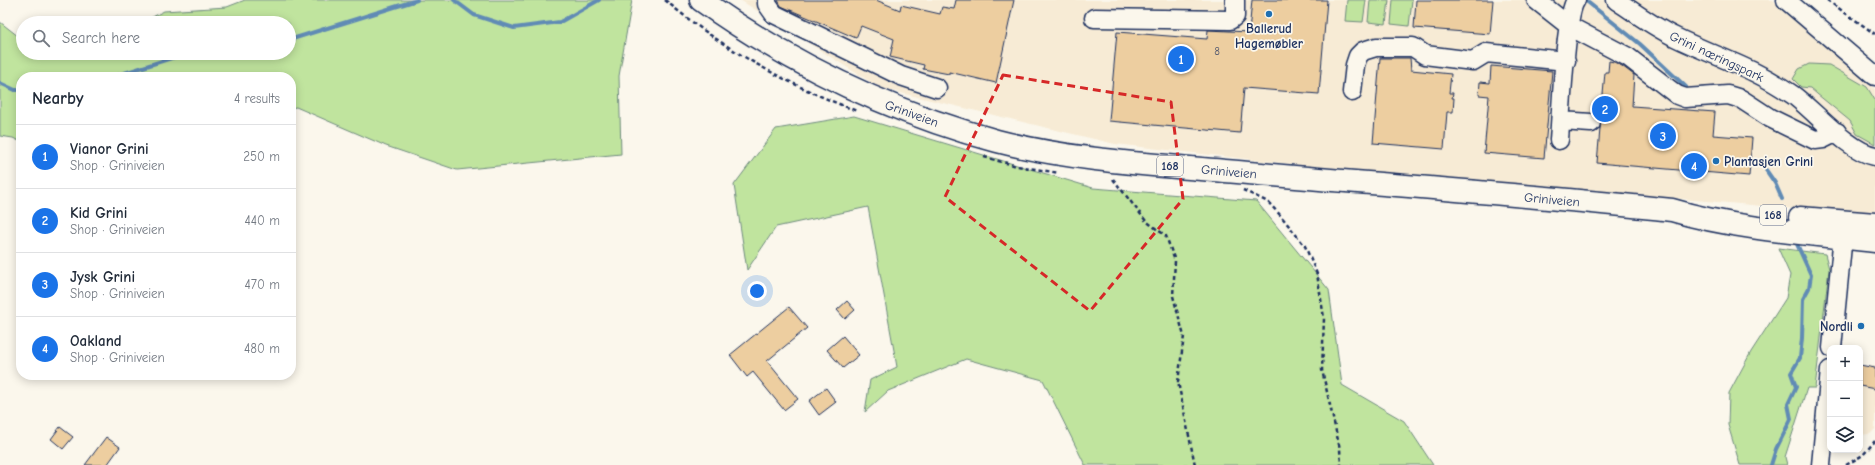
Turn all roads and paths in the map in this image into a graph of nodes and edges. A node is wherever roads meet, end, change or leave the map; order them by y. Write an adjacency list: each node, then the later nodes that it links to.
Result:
1 (701, 0): 24 (main road, Griniveien / 168)
2 (767, 0): 14 (street)
3 (1235, 0): 9 (street)
4 (1536, 0): 10 (street)
5 (1616, 0): 18 (street, Grini næringspark)
6 (1786, 0): 13 (street)
7 (1827, 0): 11 (path)
8 (1574, 2): 10 (street)
9 (1094, 18)
10 (1569, 26): 12 (street); 18 (street)
11 (1875, 34)
12 (1566, 61): 15 (street); 16 (street)
13 (1875, 76)
14 (937, 88)
15 (1352, 92)
16 (1561, 121): 17 (street); 19 (street)
17 (1591, 123)
18 (1837, 132): 20 (street, Grini næringspark)
19 (1559, 140)
20 (1875, 156)
21 (1113, 179): 29 (path)
22 (1268, 202): 30 (path)
23 (1875, 224): 24 (main road, Griniveien / 168)
24 (1844, 230): 25 (main road, Griniveien / 168); 26 (street)
25 (1875, 241)
26 (1833, 345)
27 (1829, 381): 31 (street)
28 (1875, 441): 32 (path)
29 (1195, 465)
30 (1341, 465)
31 (1821, 465)
32 (1846, 465)

